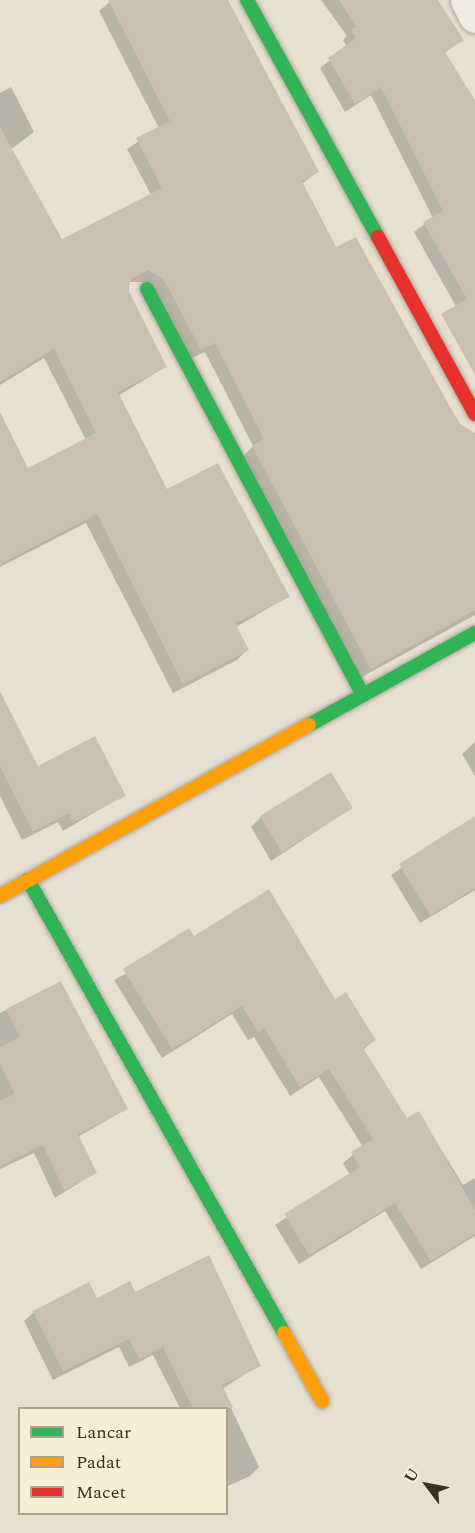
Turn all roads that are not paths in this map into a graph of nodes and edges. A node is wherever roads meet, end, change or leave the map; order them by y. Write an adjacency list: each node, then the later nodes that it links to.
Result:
1 (247, 0): 5 (street)
2 (467, 0): 3 (street)
3 (475, 16)
4 (147, 289): 7 (street)
5 (475, 414)
6 (475, 633): 7 (street)
7 (363, 695): 8 (street)
8 (28, 880): 9 (street); 10 (street)
9 (0, 896)
10 (322, 1401)

